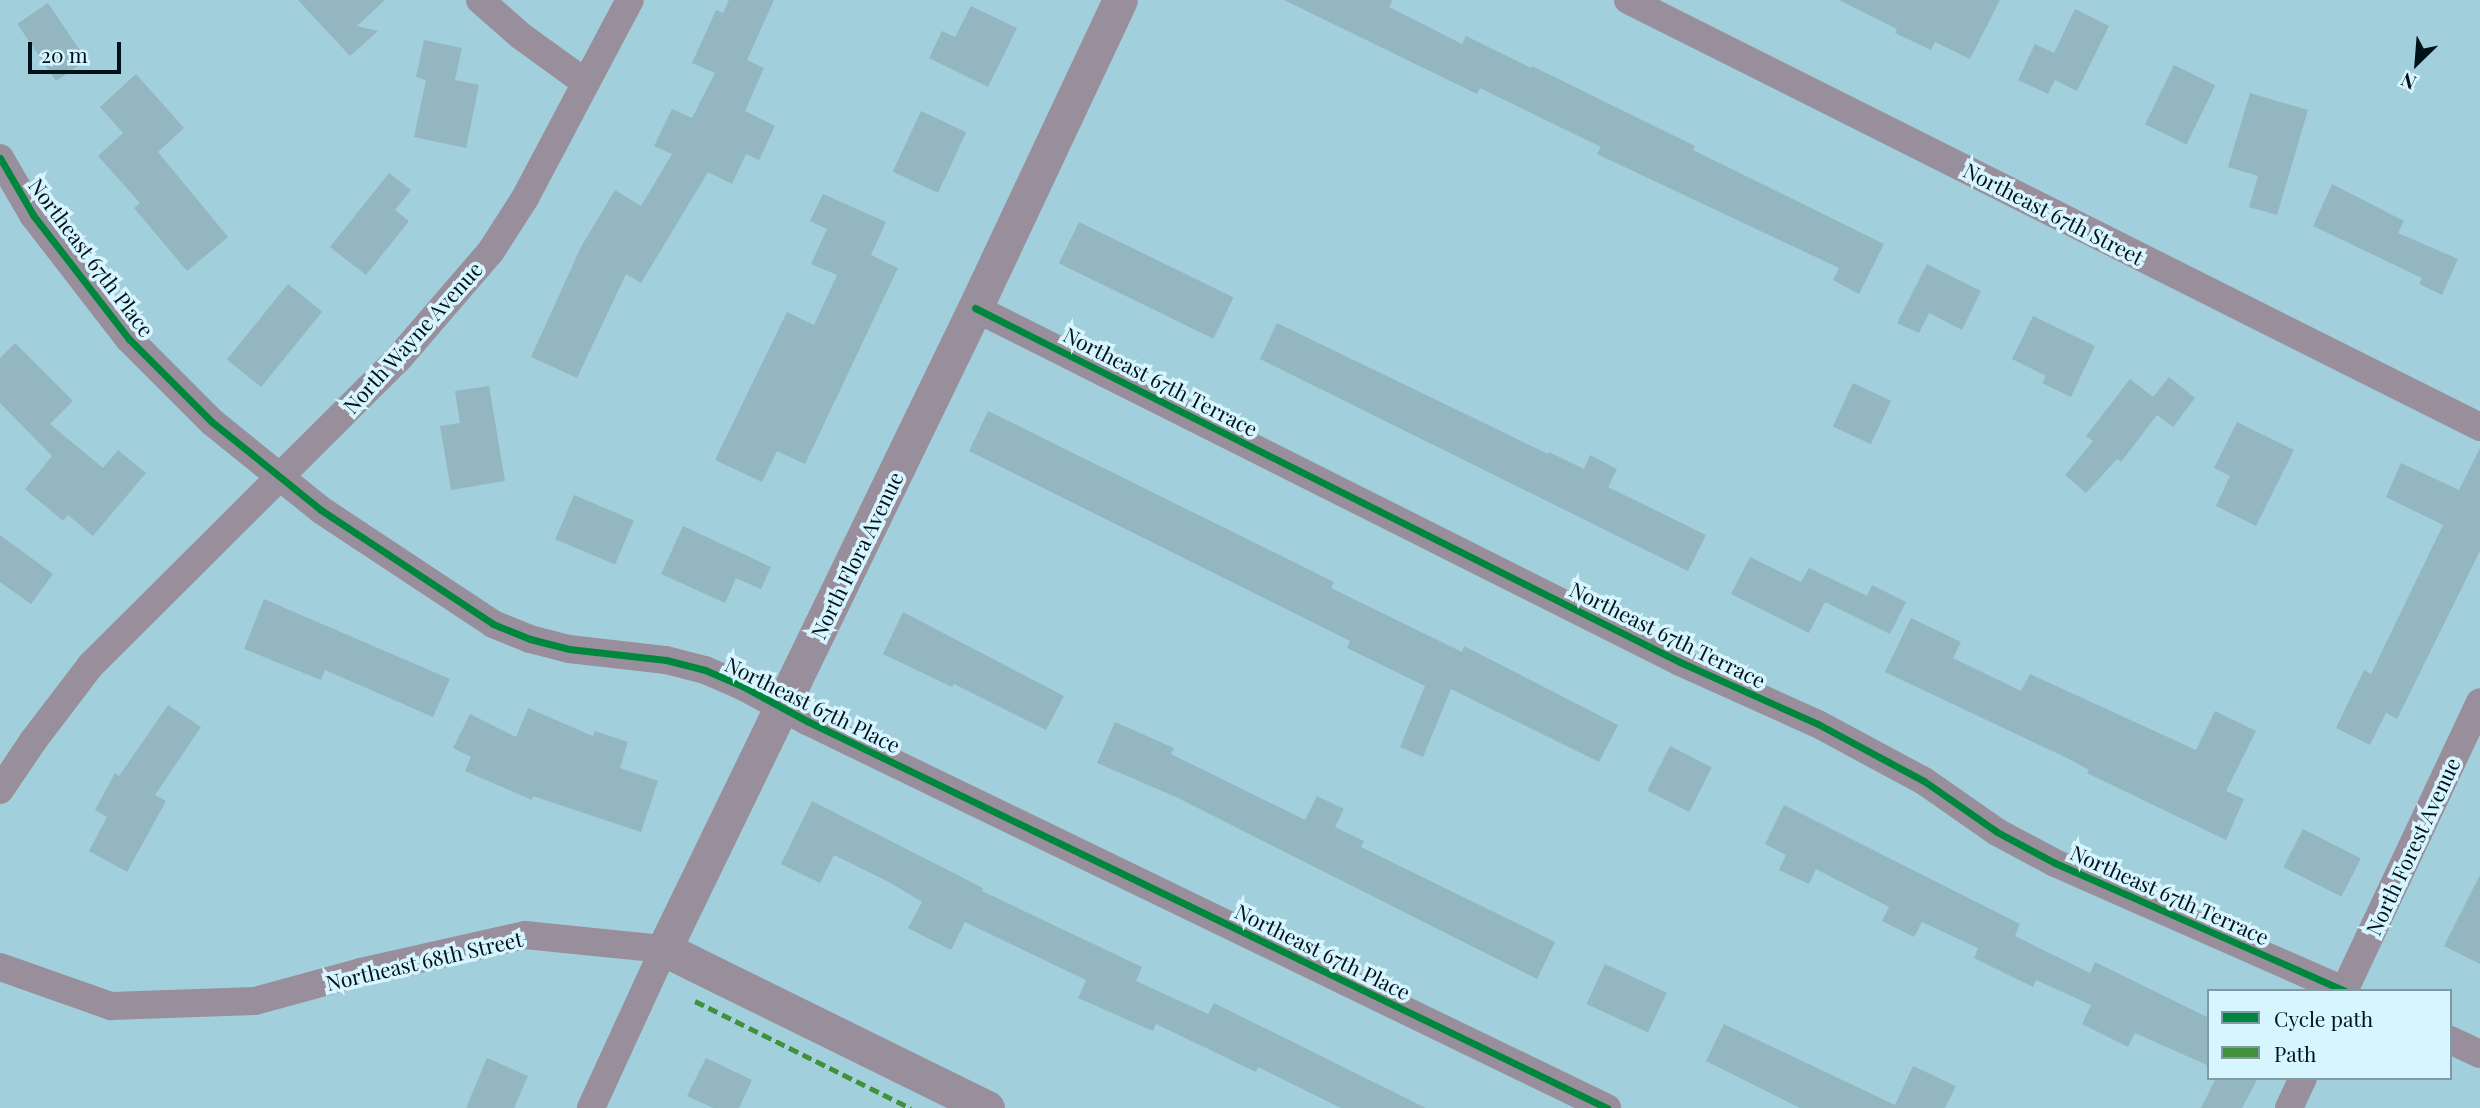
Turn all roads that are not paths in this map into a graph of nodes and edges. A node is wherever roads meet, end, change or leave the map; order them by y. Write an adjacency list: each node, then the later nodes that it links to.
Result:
1 (480, 0): 5 (street)
2 (630, 0): 5 (street, North Wayne Avenue)
3 (1120, 0): 7 (street, North Flora Avenue)
4 (1628, 0): 8 (street, Northeast 67th Street)
5 (586, 83): 9 (street, North Wayne Avenue)
6 (0, 158): 9 (street, Northeast 67th Place)
7 (975, 308): 11 (street, North Flora Avenue); 15 (street, Northeast 67th Terrace)
8 (2480, 427)
9 (279, 476): 11 (street, Northeast 67th Place); 12 (street, North Wayne Avenue)
10 (2480, 702): 16 (street, North Forest Avenue)
11 (782, 709): 13 (street, North Flora Avenue); 22 (street, Northeast 67th Place)
12 (0, 790)
13 (664, 949): 14 (street, Northeast 68th Street); 20 (street, North Flora Avenue); 21 (street, Northeast 68th Street)
14 (0, 967)
15 (2340, 989)
16 (2346, 989)
17 (2452, 1041): 18 (street)
18 (2480, 1054)
19 (2302, 1080): 23 (street)
20 (591, 1108)
21 (987, 1108)
22 (1607, 1108)
23 (2289, 1108)

